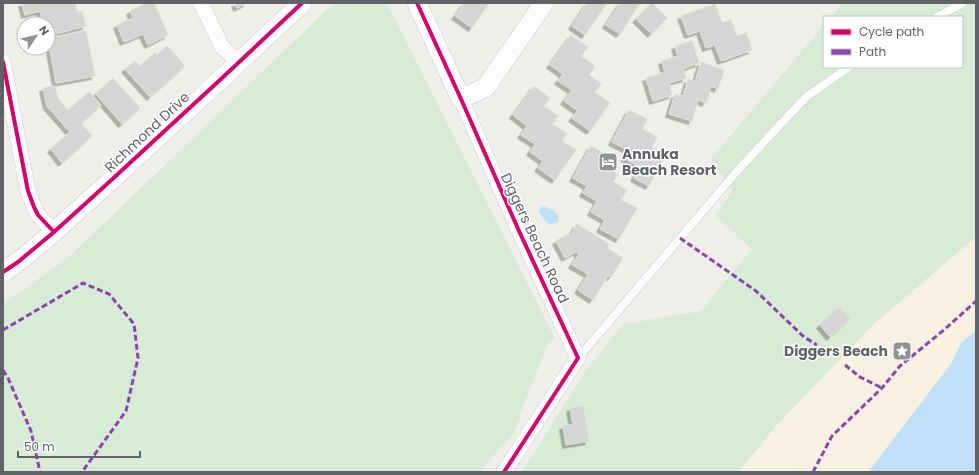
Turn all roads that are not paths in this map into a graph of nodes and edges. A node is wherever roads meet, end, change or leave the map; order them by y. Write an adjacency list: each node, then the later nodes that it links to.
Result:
1 (200, 3): 8 (street)
2 (302, 3): 8 (street, Richmond Drive)
3 (417, 3): 10 (street, Diggers Beach Road)
4 (544, 3): 10 (street)
5 (963, 3): 6 (lane)
6 (939, 16)
7 (3, 62): 11 (street)
8 (239, 62): 11 (street, Richmond Drive)
9 (848, 68): 13 (lane)
10 (461, 99): 13 (street, Diggers Beach Road)
11 (54, 232): 12 (street, Richmond Drive)
12 (3, 272)
13 (578, 358): 14 (street)
14 (504, 472)

